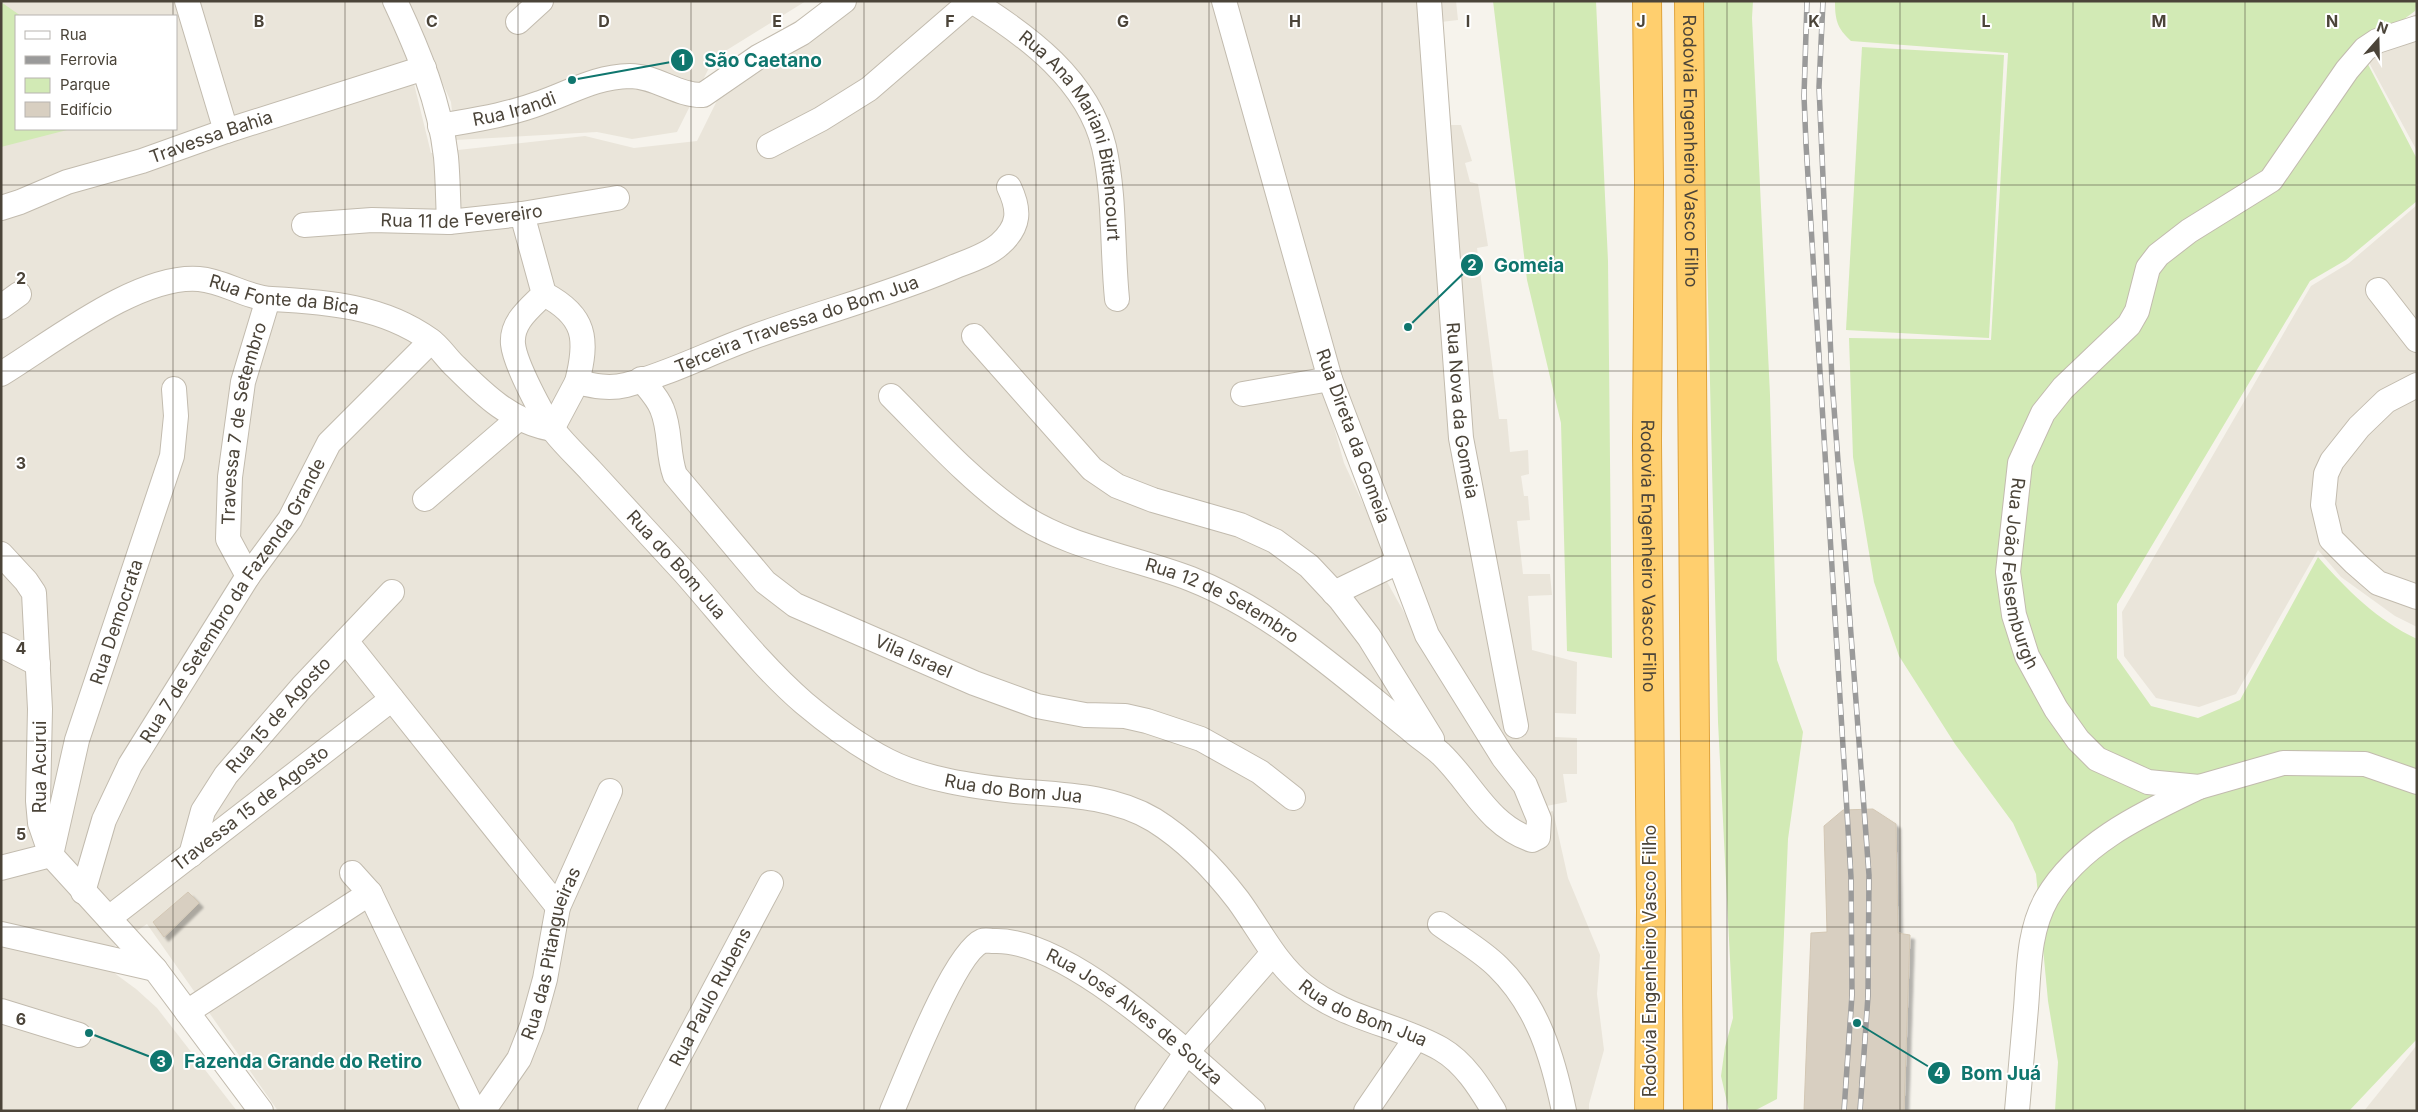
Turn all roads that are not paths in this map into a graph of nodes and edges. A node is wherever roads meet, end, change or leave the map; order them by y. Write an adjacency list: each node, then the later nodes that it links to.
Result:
1 (187, 1): 14 (street)
2 (394, 1): 12 (street)
3 (542, 1): 10 (street)
4 (844, 1): 13 (street, Rua Irandi)
5 (972, 1): 15 (street); 25 (street, Rua Ana Mariani Bittencourt)
6 (1224, 1): 30 (street, Rua Direta da Gomeia)
7 (1429, 1): 50 (street, Rua Nova da Gomeia)
8 (1647, 1): 85 (highway, Rodovia Engenheiro Vasco Filho)
9 (1689, 1): 86 (highway, Rodovia Engenheiro Vasco Filho)
10 (518, 22)
11 (2417, 28): 53 (street, Rua João Felsemburgh)
12 (424, 68): 13 (street); 14 (street, Travessa Bahia)
13 (440, 126): 20 (street)
14 (226, 131): 18 (street, Travessa Bahia)
15 (769, 146)
16 (1009, 187): 31 (street, Terceira Travessa do Bom Jua)
17 (618, 198): 19 (street, Rua 11 de Fevereiro)
18 (1, 208)
19 (522, 214): 20 (street, Rua 11 de Fevereiro); 23 (street)
20 (449, 222): 21 (street, Rua 11 de Fevereiro)
21 (304, 225)
22 (2378, 290): 27 (street)
23 (544, 294): 32 (street); 38 (street, Rua do Bom Jua)
24 (268, 299): 28 (street, Rua Fonte da Bica); 29 (street, Rua Fonte da Bica); 42 (street, Travessa 7 de Setembro)
25 (1117, 299)
26 (974, 336): 44 (street)
27 (2417, 340)
28 (431, 341): 37 (street, Rua Fonte da Bica); 42 (street, Rua 7 de Setembro da Fazenda Grande)
29 (1, 374)
30 (1330, 379): 35 (street); 56 (street, Rua Direta da Gomeia)
31 (641, 380): 32 (street, Terceira Travessa do Bom Jua); 55 (street, Vila Israel)
32 (577, 382): 38 (street)
33 (2417, 385): 45 (street)
34 (174, 389): 58 (street, Rua Democrata)
35 (1243, 394)
36 (891, 396): 51 (street, Rua 12 de Setembro)
37 (518, 418): 38 (street, Rua Fonte da Bica); 39 (street)
38 (552, 429): 68 (street, Rua do Bom Jua)
39 (426, 499)
40 (1, 554): 48 (street, Rua Acurui)
41 (1390, 566): 44 (street)
42 (248, 576): 62 (street, Rua 7 de Setembro da Fazenda Grande)
43 (392, 592): 46 (street, Rua 15 de Agosto)
44 (1334, 593): 51 (street)
45 (2417, 597)
46 (346, 641): 49 (street); 57 (street, Rua 15 de Agosto)
47 (1, 645): 48 (street)
48 (38, 664): 58 (street, Rua Acurui)
49 (392, 699): 57 (street, Travessa 15 de Agosto); 64 (street)
50 (1516, 726)
51 (1442, 755): 56 (street, Rua 12 de Setembro)
52 (2417, 782): 53 (street, Rua João Felsemburgh)
53 (2199, 787): 87 (street)
54 (610, 791): 64 (street, Rua das Pitangueiras)
55 (1293, 798)
56 (1532, 840)
57 (191, 854): 65 (street, Travessa 15 de Agosto)
58 (51, 855): 59 (street); 62 (street, Rua Acurui)
59 (1, 868)
60 (352, 873): 63 (street)
61 (771, 883): 78 (street, Rua Paulo Rubens)
62 (82, 892): 65 (street, Rua Acurui)
63 (370, 893): 71 (street); 76 (street)
64 (558, 906): 77 (street, Rua das Pitangueiras)
65 (109, 918): 69 (street, Rua Acurui)
66 (1440, 924): 84 (street)
67 (1, 934): 69 (street)
68 (1273, 953): 73 (street, Rua do Bom Jua); 74 (street)
69 (155, 969): 71 (street, Rua Acurui)
70 (1, 1011): 72 (street)
71 (187, 1012): 75 (street, Rua Acurui)
72 (79, 1035)
73 (1416, 1038): 82 (street); 83 (street, Rua do Bom Jua)
74 (1186, 1053): 79 (street, Rua José Alves de Souza); 80 (street); 81 (street, Rua José Alves de Souza)
75 (261, 1111)
76 (474, 1111)
77 (483, 1111)
78 (650, 1111)
79 (892, 1111)
80 (1147, 1111)
81 (1253, 1111)
82 (1366, 1111)
83 (1494, 1111)
84 (1564, 1111)
85 (1649, 1111)
86 (1698, 1111)
87 (2017, 1111)

